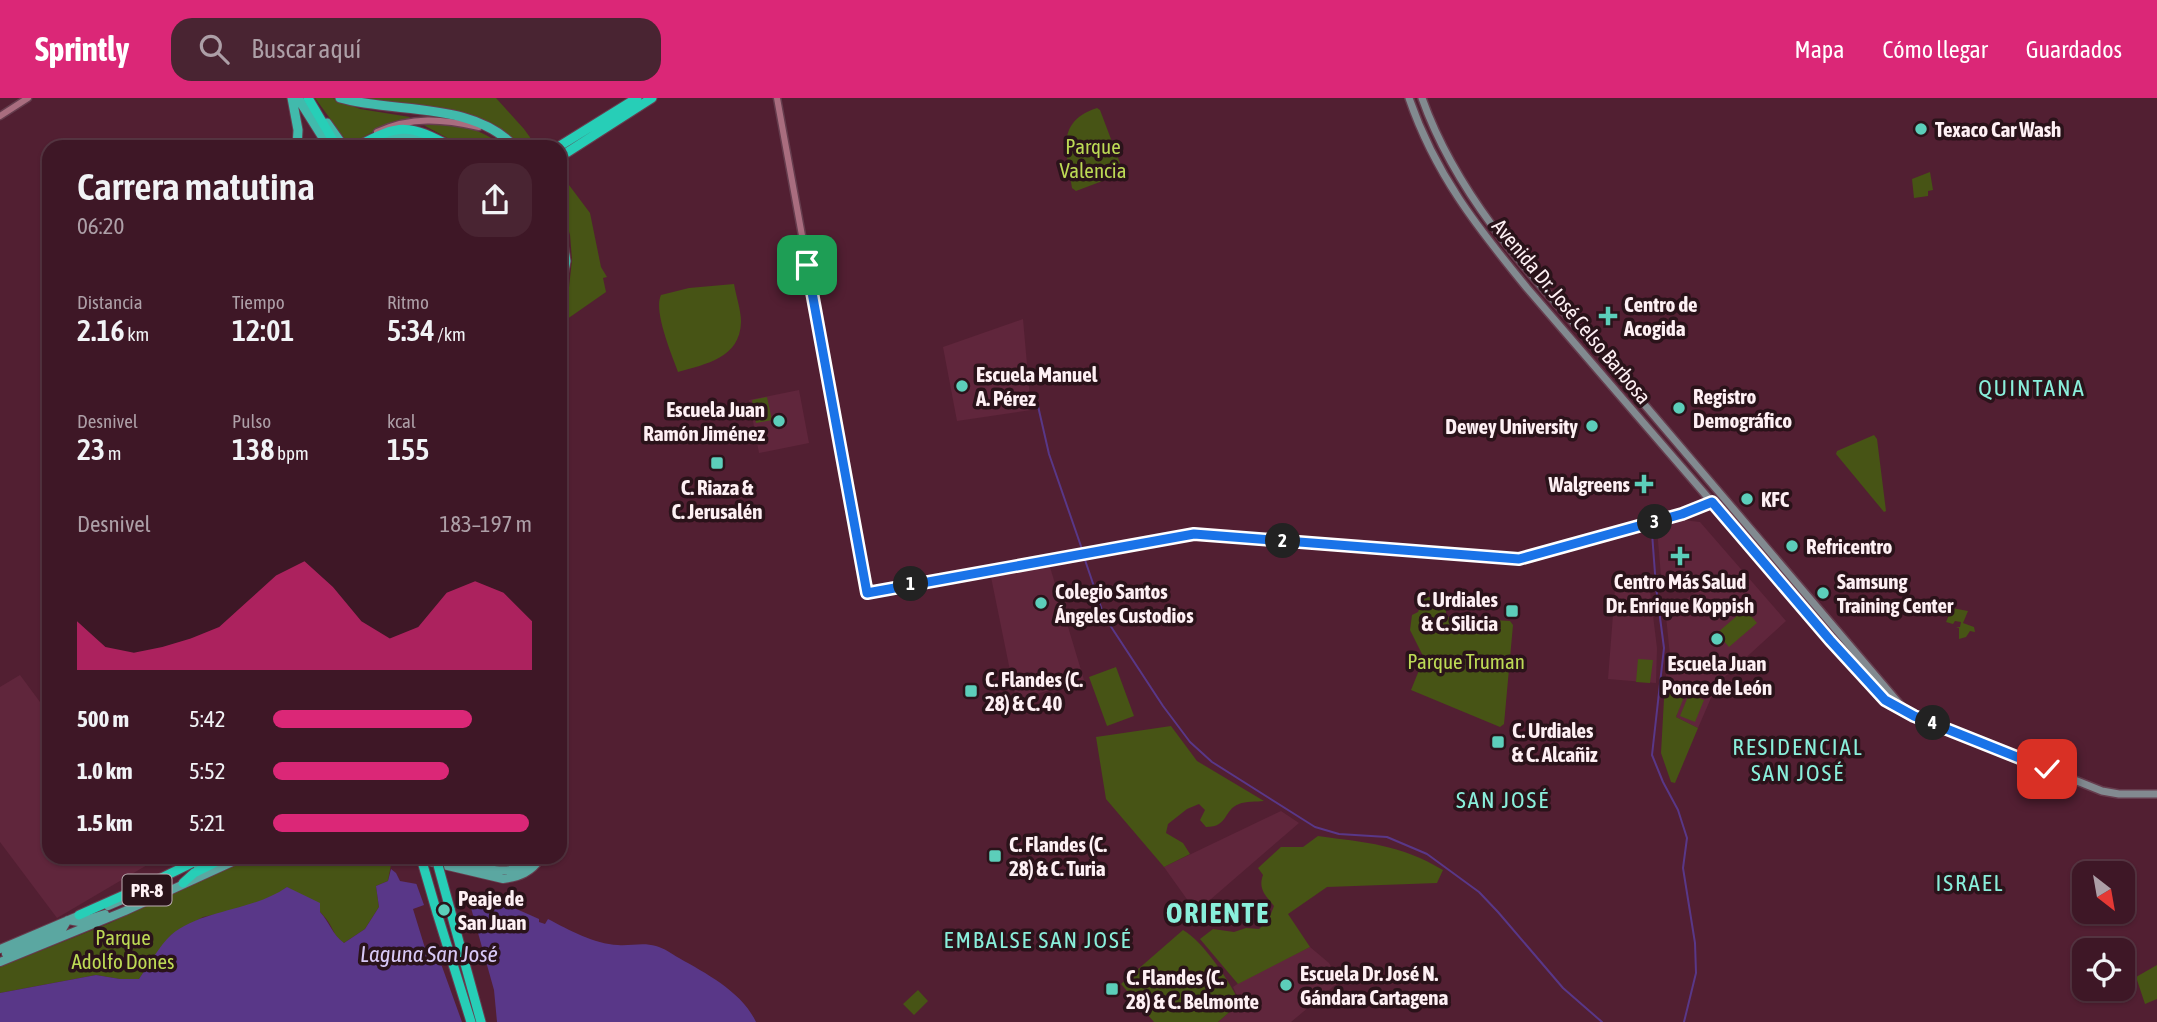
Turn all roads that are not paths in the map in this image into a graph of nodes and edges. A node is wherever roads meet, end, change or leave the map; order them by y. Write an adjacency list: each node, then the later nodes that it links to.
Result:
1 (28, 98): 10 (street)
2 (295, 98): 12 (highway); 13 (highway)
3 (309, 98): 14 (highway)
4 (340, 98): 11 (highway)
5 (637, 98): 21 (highway)
6 (652, 98): 22 (highway)
7 (777, 98): 25 (street)
8 (1409, 98): 23 (main road, Avenida Dr. José Celso Barbosa)
9 (1422, 98): 24 (main road, Avenida Dr. José Celso Barbosa)
10 (0, 116)
11 (498, 132): 15 (street); 20 (highway)
12 (297, 140)
13 (330, 140)
14 (331, 140)
15 (366, 140)
16 (370, 140): 19 (highway)
17 (379, 140): 18 (highway)
18 (426, 140)
19 (439, 140)
20 (507, 140)
21 (567, 141)
22 (567, 154)
23 (1561, 325): 24 (main road); 25 (main road, Avenida Dr. José Celso Barbosa)
24 (1592, 343): 26 (main road, Avenida Dr. José Celso Barbosa)
25 (1712, 502): 26 (main road, Avenida Dr. José Celso Barbosa)
26 (1907, 712): 27 (main road, Avenida Dr. José Celso Barbosa)
27 (2157, 794)
28 (190, 864): 40 (highway)
29 (200, 864): 40 (main road, PR-8)
30 (212, 864): 38 (highway)
31 (227, 864): 38 (main road, PR-8)
32 (423, 864): 44 (highway, bridge)
33 (438, 864): 45 (highway, bridge)
34 (439, 864): 37 (main road)
35 (471, 864): 36 (main road)
36 (525, 864)
37 (535, 864)
38 (183, 883): 39 (main road, PR-8)
39 (148, 900): 41 (main road); 43 (main road, PR-8)
40 (79, 915): 41 (main road, PR-8)
41 (68, 920): 42 (main road, PR-8); 43 (main road)
42 (0, 949)
43 (0, 959)
44 (471, 1022)
45 (481, 1022)

